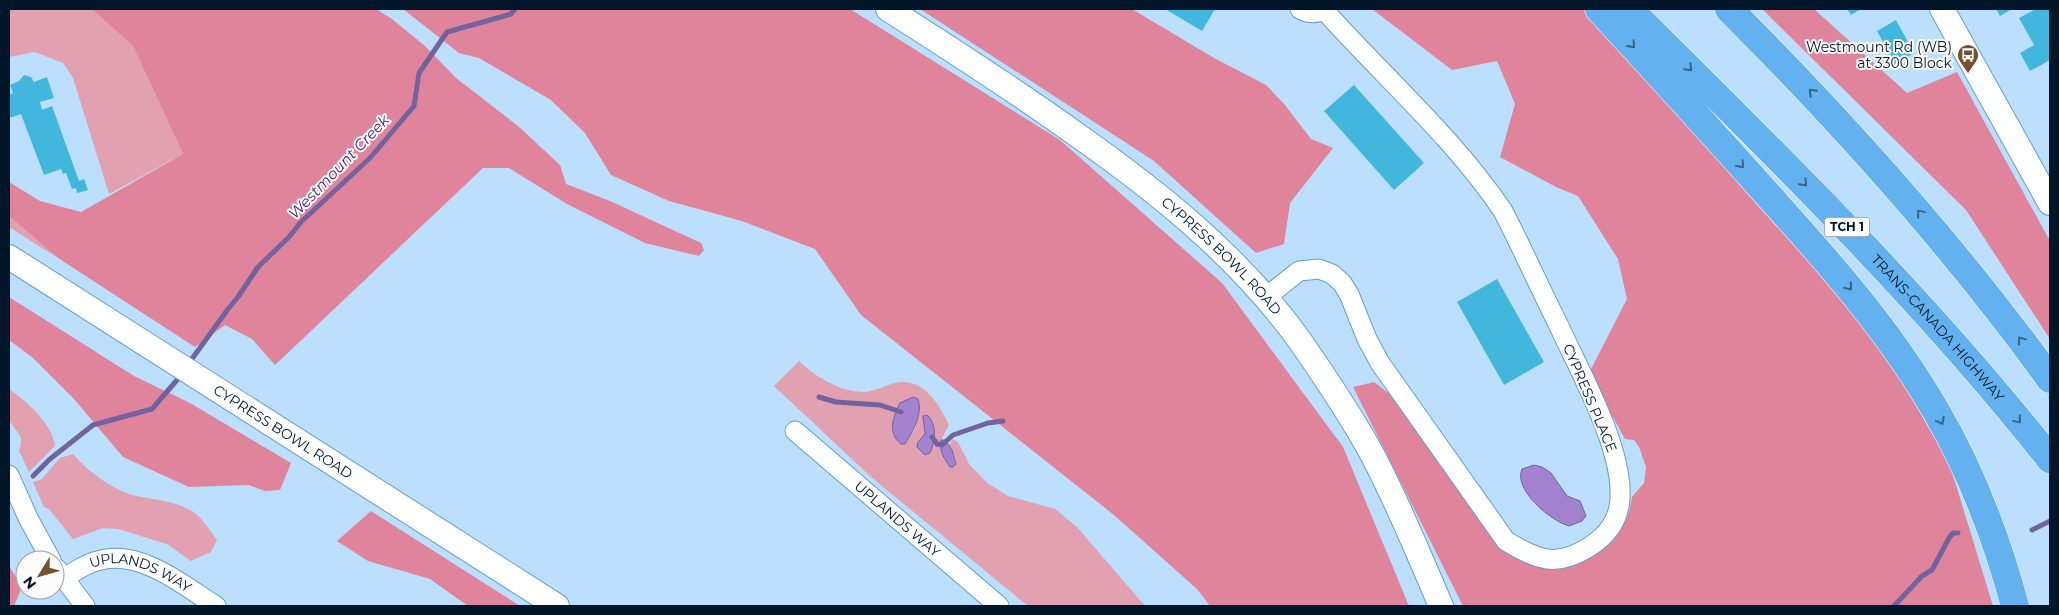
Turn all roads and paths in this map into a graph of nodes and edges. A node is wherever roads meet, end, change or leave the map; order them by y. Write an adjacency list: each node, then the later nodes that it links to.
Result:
1 (888, 9): 10 (street, CYPRESS BOWL ROAD)
2 (1300, 9): 3 (street, CYPRESS PLACE)
3 (1325, 9): 10 (street, CYPRESS PLACE)
4 (1599, 9): 23 (highway, one-way to 23)
5 (1629, 9): 13 (highway, TRANS-CANADA HIGHWAY / TCH 1, one-way to 13)
6 (1729, 9): 11 (highway, one-way to 6)
7 (1942, 9): 8 (street)
8 (2050, 203)
9 (9, 257): 20 (street, CYPRESS BOWL ROAD)
10 (1265, 298): 22 (street, CYPRESS BOWL ROAD)
11 (2050, 379)
12 (795, 432): 21 (street, UPLANDS WAY)
13 (2050, 459)
14 (9, 475): 15 (street)
15 (46, 550)
16 (65, 570): 19 (street, UPLANDS WAY)
17 (65, 580): 18 (street)
18 (85, 606)
19 (216, 606)
20 (557, 606)
21 (999, 606)
22 (1440, 606)
23 (2014, 606)

